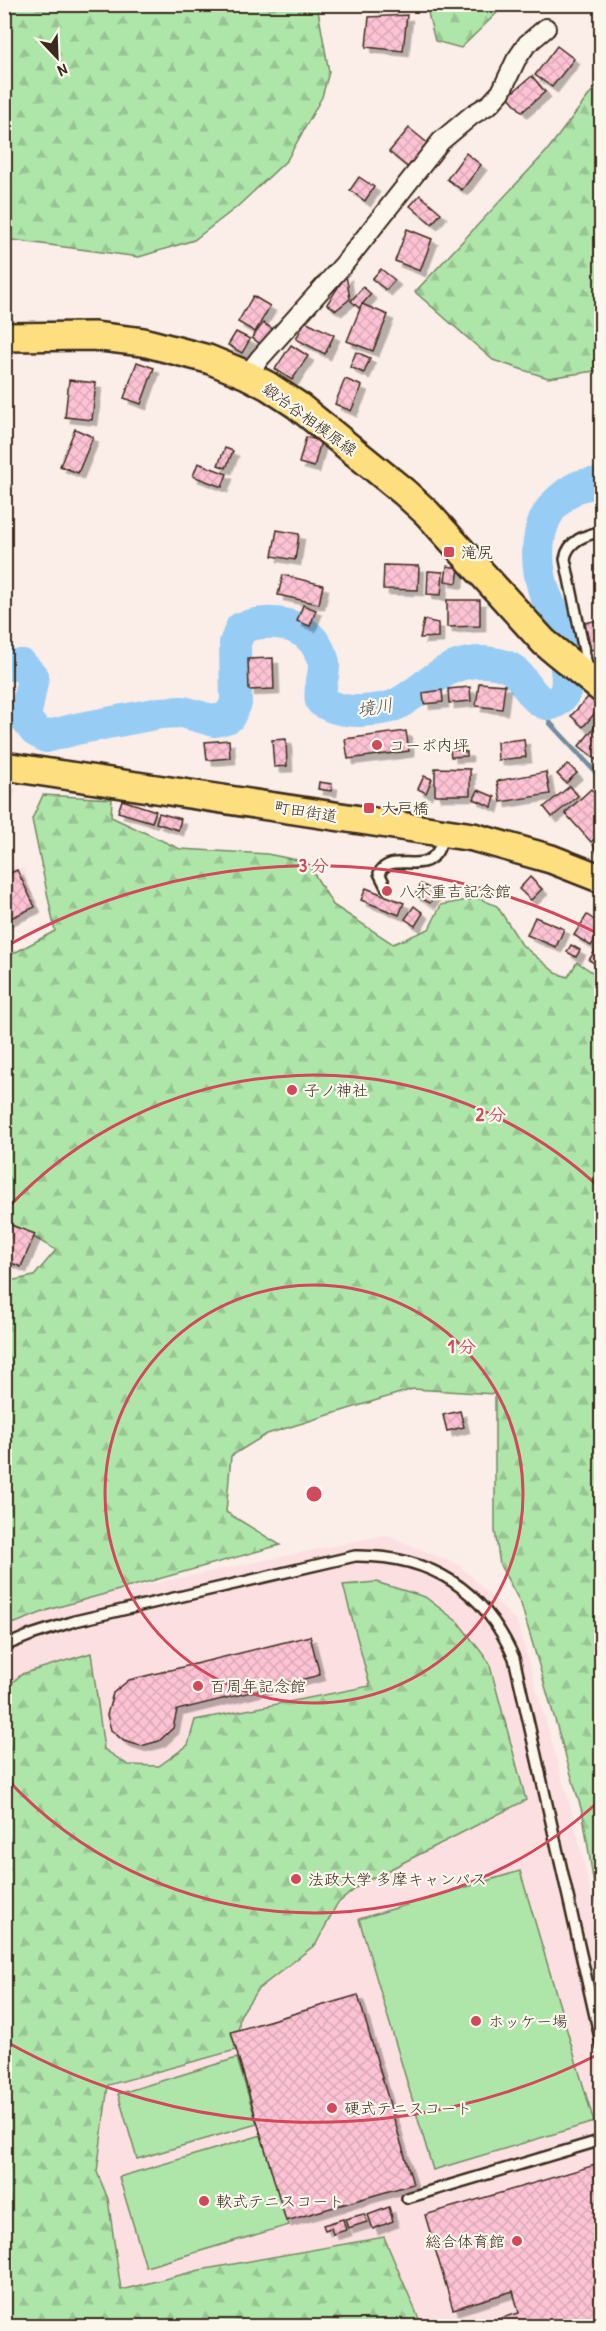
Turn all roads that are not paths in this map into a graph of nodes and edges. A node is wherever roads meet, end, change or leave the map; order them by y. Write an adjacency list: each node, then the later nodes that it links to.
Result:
1 (546, 28): 3 (street)
2 (4, 337): 3 (main road, 鍛冶谷相模原線)
3 (247, 375): 5 (main road, 鍛冶谷相模原線)
4 (602, 531): 5 (lane)
5 (590, 680)
6 (4, 766): 7 (main road, 町田街道)
7 (445, 832): 8 (main road, 町田街道); 9 (lane)
8 (602, 879)
9 (386, 887)
10 (4, 1646): 11 (lane)
11 (602, 2047)
12 (602, 2140): 13 (lane)
13 (407, 2198)

